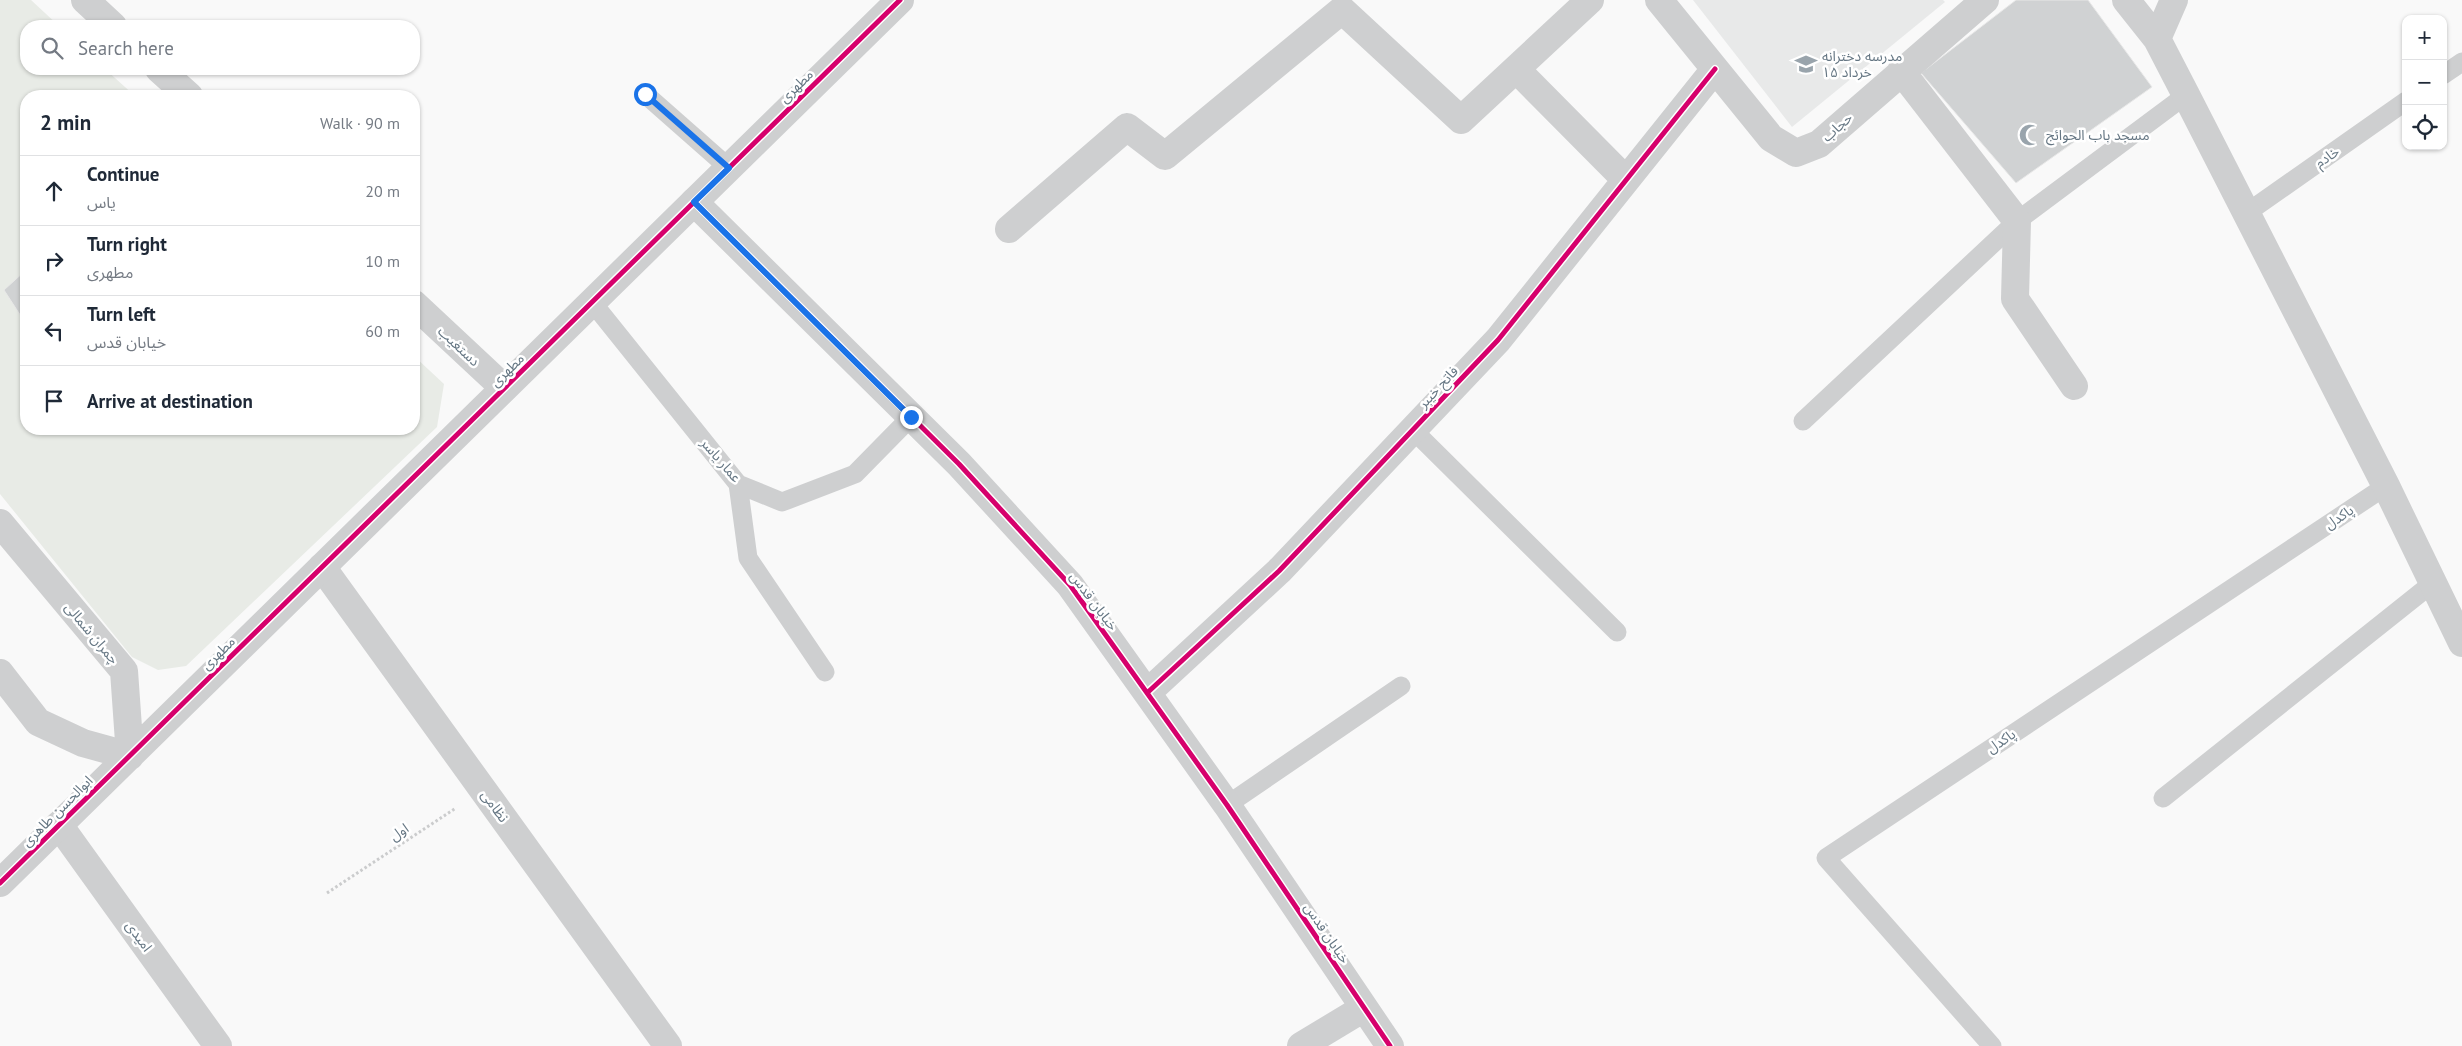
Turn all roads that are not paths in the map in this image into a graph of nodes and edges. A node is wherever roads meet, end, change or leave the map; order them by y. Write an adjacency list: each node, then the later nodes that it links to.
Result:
1 (85, 0): 9 (street)
2 (899, 0): 21 (street, مطهری)
3 (1590, 0): 12 (street)
4 (1660, 0): 13 (street, حجاب)
5 (1985, 0): 14 (street, حجاب)
6 (2126, 0): 10 (street)
7 (2174, 0): 10 (street)
8 (1339, 5): 12 (street); 26 (street)
9 (107, 20)
10 (2157, 39): 19 (street)
11 (2462, 62): 15 (lane)
12 (1516, 69): 22 (street)
13 (1715, 69): 14 (street, حجاب); 22 (street, فاتح خیبر)
14 (1901, 71): 25 (street)
15 (2447, 72)
16 (166, 75): 17 (street)
17 (182, 90)
18 (645, 94): 21 (lane)
19 (2186, 95): 24 (street); 25 (lane)
20 (2402, 104): 24 (lane, خادم)
21 (729, 168): 23 (street, مطهری)
22 (1626, 180): 33 (street, فاتح خیبر)
23 (694, 202): 27 (street, مطهری); 31 (street, خیابان قدس)
24 (2248, 212): 35 (street)
25 (2017, 221): 29 (street); 32 (lane)
26 (1010, 229)
27 (592, 302): 30 (street, مطهری); 34 (lane, عمار یاسر)
28 (420, 310): 30 (street, دستغیب)
29 (2074, 386)
30 (504, 388): 37 (street, مطهری)
31 (911, 417): 34 (lane, عمار یاسر); 44 (street, خیابان قدس)
32 (1803, 421)
33 (1413, 430): 39 (lane); 44 (street, فاتح خیبر)
34 (738, 484): 41 (lane)
35 (2386, 486): 38 (street); 55 (lane, پاکدل)
36 (0, 523): 45 (street, چمران شمالی)
37 (322, 567): 45 (street, مطهری); 52 (street, نظامی)
38 (2434, 582): 40 (street); 46 (lane)
39 (1617, 632)
40 (2462, 642)
41 (825, 672)
42 (0, 674): 45 (street)
43 (1401, 686): 47 (lane)
44 (1147, 693): 47 (street, خیابان قدس)
45 (130, 756): 48 (street, ابوالحسن طاهری)
46 (2163, 798)
47 (1227, 805): 50 (street, خیابان قدس)
48 (59, 825): 49 (street, ابوالحسن طاهری); 51 (street, امیدی)
49 (0, 883)
50 (1364, 1008): 53 (street); 54 (street, خیابان قدس)
51 (218, 1046)
52 (668, 1046)
53 (1301, 1046)
54 (1390, 1046)
55 (1992, 1046)

